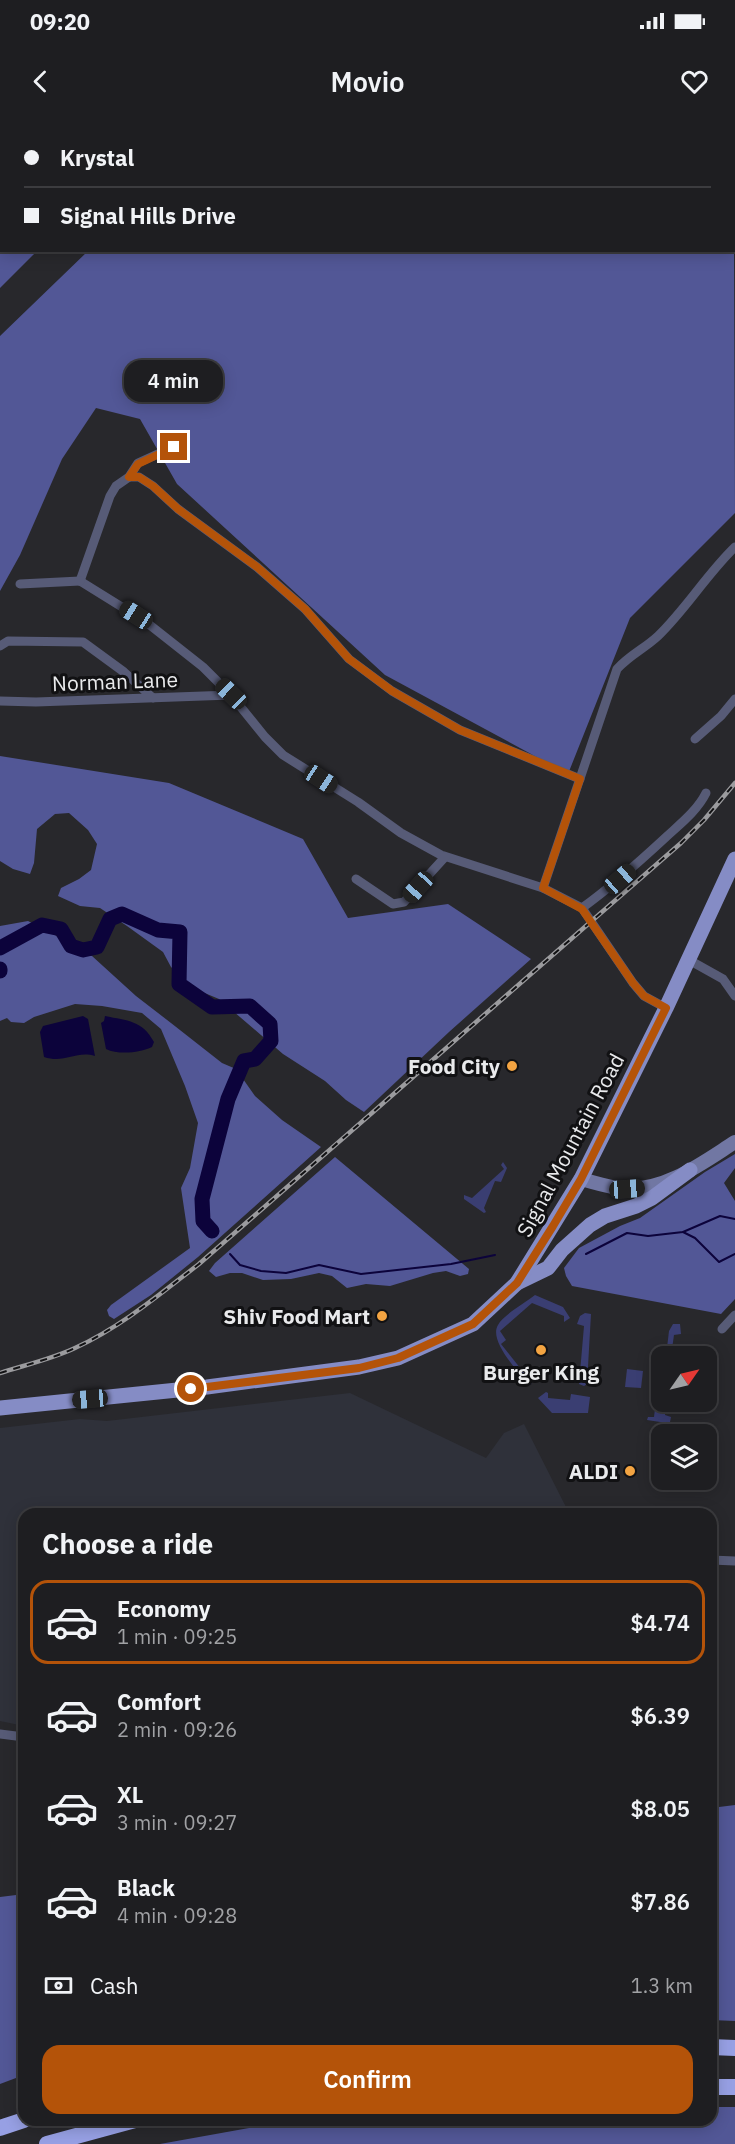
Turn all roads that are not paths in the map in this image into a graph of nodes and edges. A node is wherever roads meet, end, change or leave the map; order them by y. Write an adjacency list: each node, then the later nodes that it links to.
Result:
1 (174, 447): 2 (street)
2 (129, 477): 4 (street); 12 (street)
3 (735, 547): 12 (street)
4 (80, 581): 5 (street); 7 (street)
5 (20, 584)
6 (0, 646): 8 (street)
7 (231, 694): 8 (street, Norman Lane); 14 (street)
8 (153, 698): 10 (street, Norman Lane)
9 (735, 699): 11 (street)
10 (0, 701)
11 (695, 739)
12 (580, 779): 17 (street)
13 (706, 793): 18 (street)
14 (445, 857): 16 (street); 17 (street)
15 (735, 858): 19 (main road, Signal Mountain Road)
16 (356, 879)
17 (543, 888): 18 (street)
18 (582, 909): 21 (street)
19 (689, 960): 20 (street); 21 (main road, Signal Mountain Road)
20 (735, 996)
21 (666, 1008): 24 (main road, Signal Mountain Road)
22 (735, 1142): 23 (main road)
23 (690, 1170): 24 (main road); 25 (main road)
24 (581, 1179): 25 (main road, Signal Mountain Road)
25 (517, 1283): 28 (main road, Signal Mountain Road)
26 (735, 1315): 27 (street)
27 (722, 1329)
28 (0, 1408)
29 (717, 1560): 30 (street)
30 (735, 1561)
31 (0, 1734): 32 (street)
32 (18, 1736)
33 (717, 2047): 34 (highway)
34 (735, 2048)
35 (717, 2087): 36 (highway)
36 (735, 2087)
37 (18, 2122): 39 (highway)
38 (113, 2126): 40 (highway)
39 (0, 2128)
40 (47, 2144)

